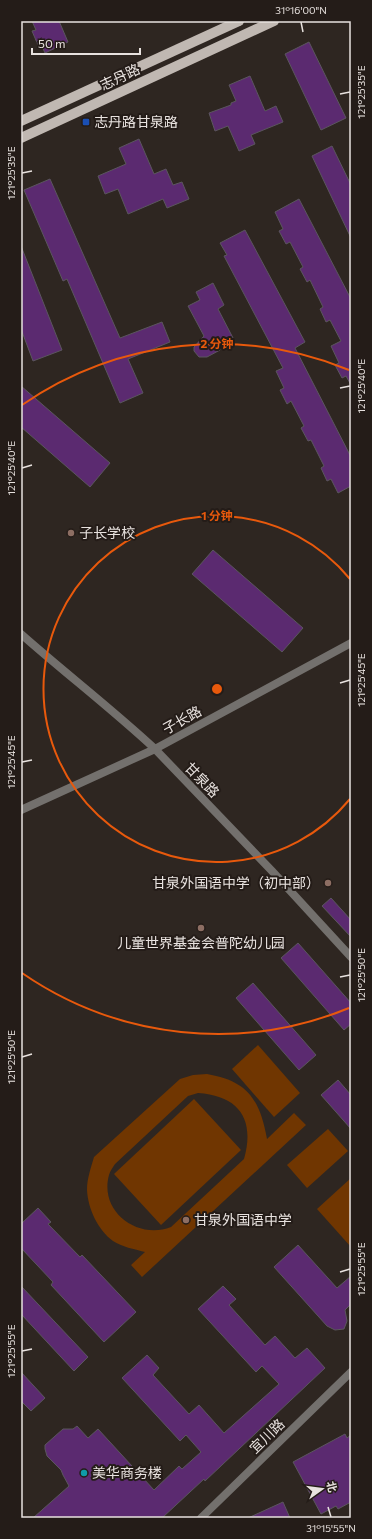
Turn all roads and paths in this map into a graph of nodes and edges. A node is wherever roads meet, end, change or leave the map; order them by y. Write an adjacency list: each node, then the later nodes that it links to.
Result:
1 (239, 21): 3 (main road, 志丹路)
2 (274, 21): 4 (main road, 志丹路)
3 (21, 121)
4 (21, 138)
5 (21, 634): 7 (street, 甘泉路)
6 (351, 643): 7 (street, 子长路)
7 (155, 749): 8 (street, 子长路); 9 (street, 甘泉路)
8 (21, 810)
9 (351, 957)
10 (350, 1376): 11 (street, 宜川路)
11 (201, 1518)

